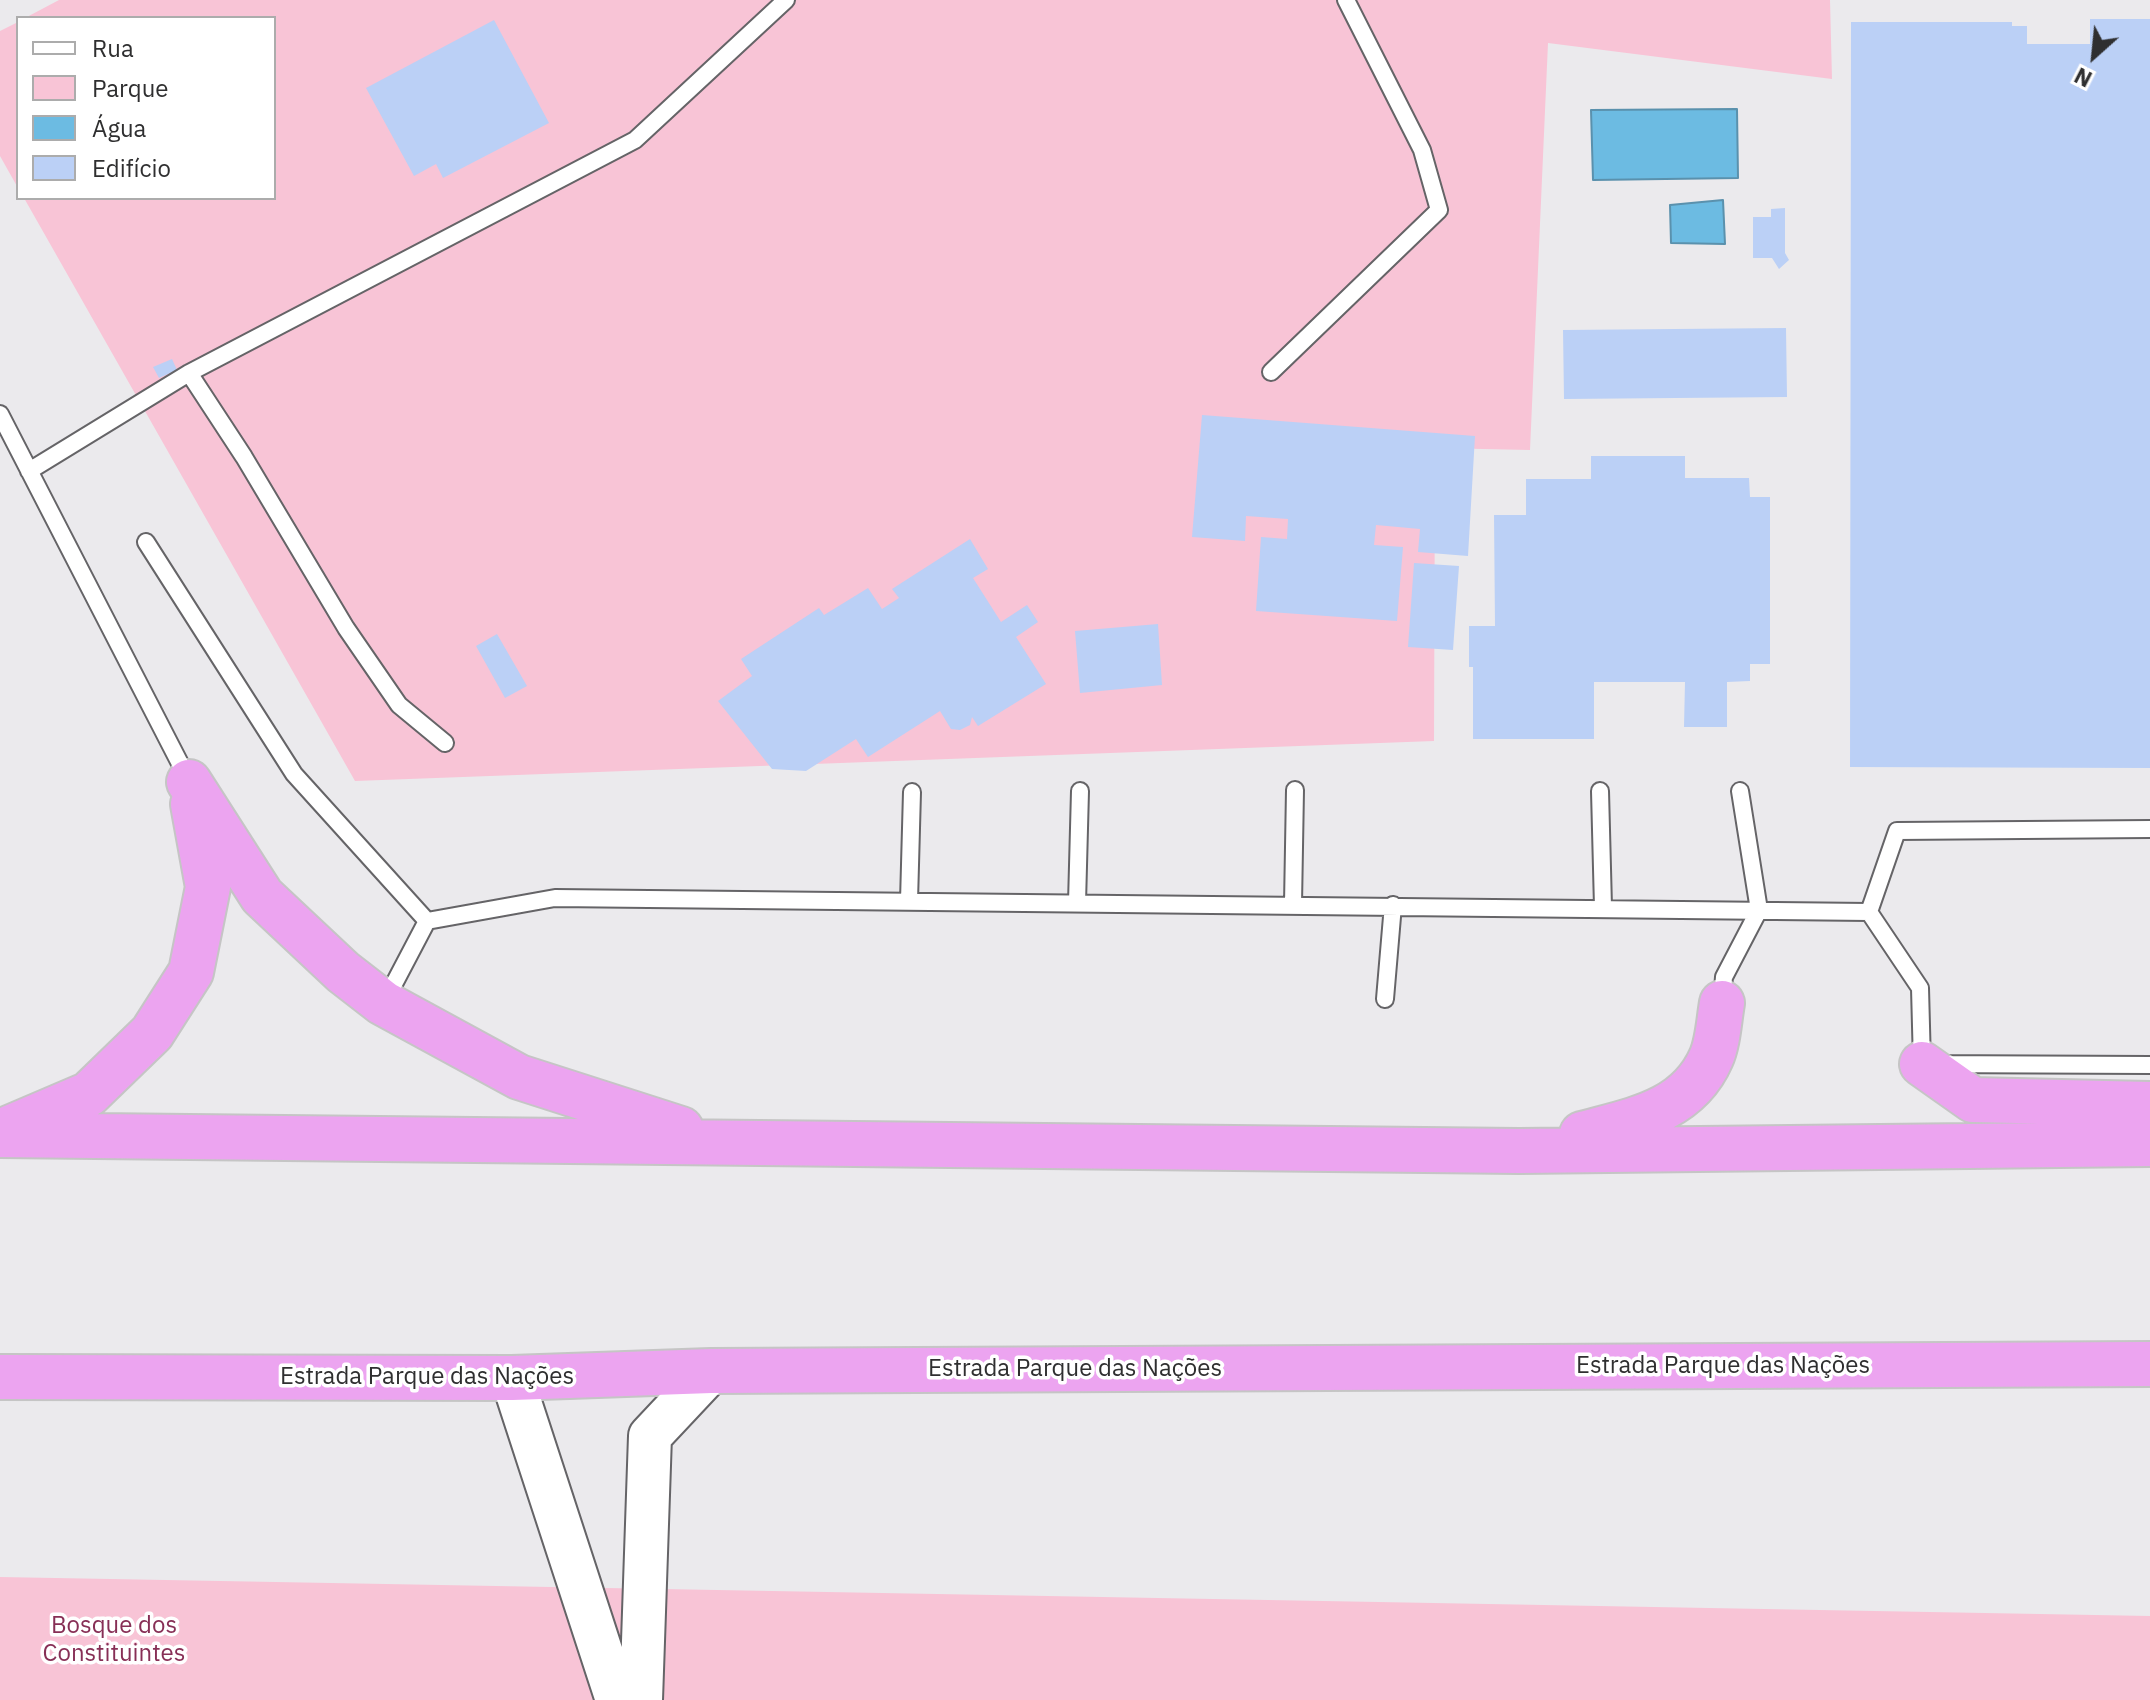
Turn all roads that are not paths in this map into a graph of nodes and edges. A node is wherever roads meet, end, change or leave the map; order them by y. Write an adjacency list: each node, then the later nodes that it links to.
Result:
1 (786, 0): 4 (lane)
2 (1346, 0): 3 (lane)
3 (1271, 372)
4 (189, 373): 6 (lane); 8 (lane)
5 (0, 414): 6 (lane)
6 (29, 471): 9 (lane)
7 (146, 542): 23 (lane)
8 (445, 743)
9 (189, 782): 25 (highway); 30 (highway)
10 (1295, 790): 18 (lane)
11 (1080, 791): 17 (lane)
12 (1600, 791): 20 (lane)
13 (1740, 791): 21 (lane)
14 (912, 792): 16 (lane)
15 (2150, 829): 22 (lane)
16 (909, 901): 17 (lane); 23 (lane)
17 (1077, 903): 18 (lane)
18 (1293, 904): 19 (lane)
19 (1393, 905): 20 (lane); 24 (lane)
20 (1603, 907): 21 (lane)
21 (1759, 910): 22 (lane); 26 (lane)
22 (1869, 912): 27 (lane)
23 (427, 921): 25 (lane)
24 (1385, 999)
25 (383, 1003): 31 (highway)
26 (1722, 1003): 33 (highway)
27 (1922, 1064): 28 (lane); 29 (highway)
28 (2150, 1065)
29 (2150, 1104)
30 (0, 1134): 31 (highway)
31 (726, 1143): 33 (highway)
32 (2150, 1144): 33 (highway)
33 (1519, 1151)
34 (2150, 1364): 35 (highway, Estrada Parque das Nações)
35 (711, 1371): 37 (highway, Estrada Parque das Nações); 39 (street)
36 (0, 1377): 37 (highway, Estrada Parque das Nações)
37 (512, 1378): 38 (street)
38 (617, 1700)
39 (641, 1700)

